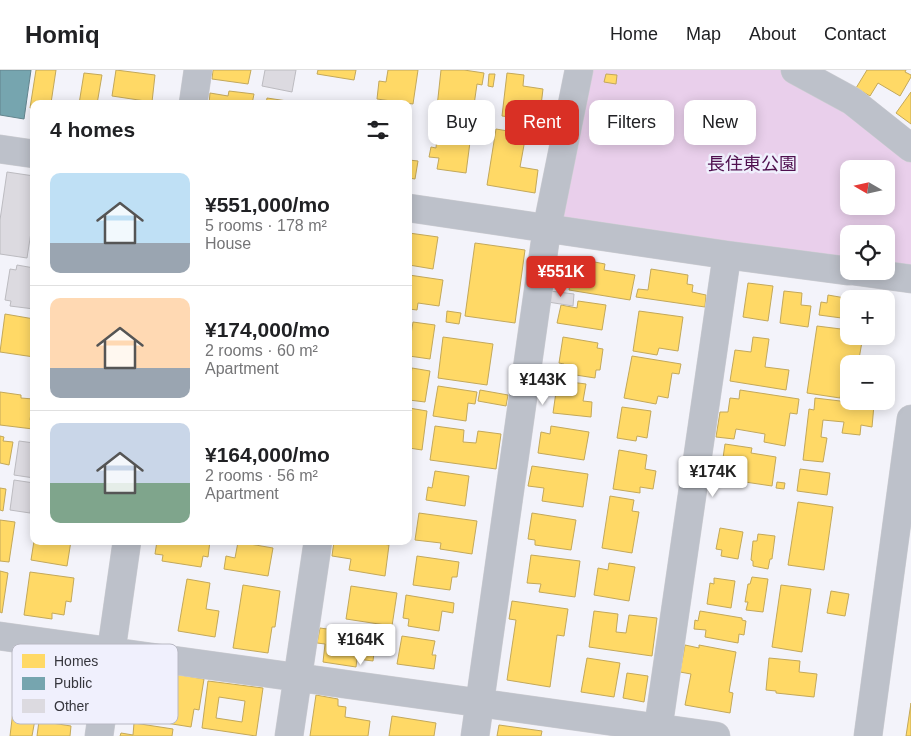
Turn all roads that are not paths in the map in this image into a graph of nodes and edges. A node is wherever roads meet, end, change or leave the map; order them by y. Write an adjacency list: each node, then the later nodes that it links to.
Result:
1 (198, 70): 4 (street)
2 (578, 70): 9 (street)
3 (795, 70): 5 (street)
4 (194, 100)
5 (911, 148)
6 (0, 150): 7 (street)
7 (30, 154)
8 (412, 208): 9 (street)
9 (547, 228): 10 (street); 22 (street)
10 (727, 255): 11 (street); 23 (street)
11 (840, 270)
12 (895, 277): 13 (street)
13 (911, 279)
14 (911, 419): 27 (street)
15 (127, 545): 19 (street)
16 (317, 545): 21 (street)
17 (0, 636): 18 (street)
18 (59, 644)
19 (112, 644)
20 (178, 661): 21 (street)
21 (298, 678): 22 (street); 24 (street)
22 (479, 703): 23 (street); 25 (street)
23 (658, 732): 26 (street)
24 (290, 736)
25 (475, 736)
26 (716, 736)
27 (868, 736)

